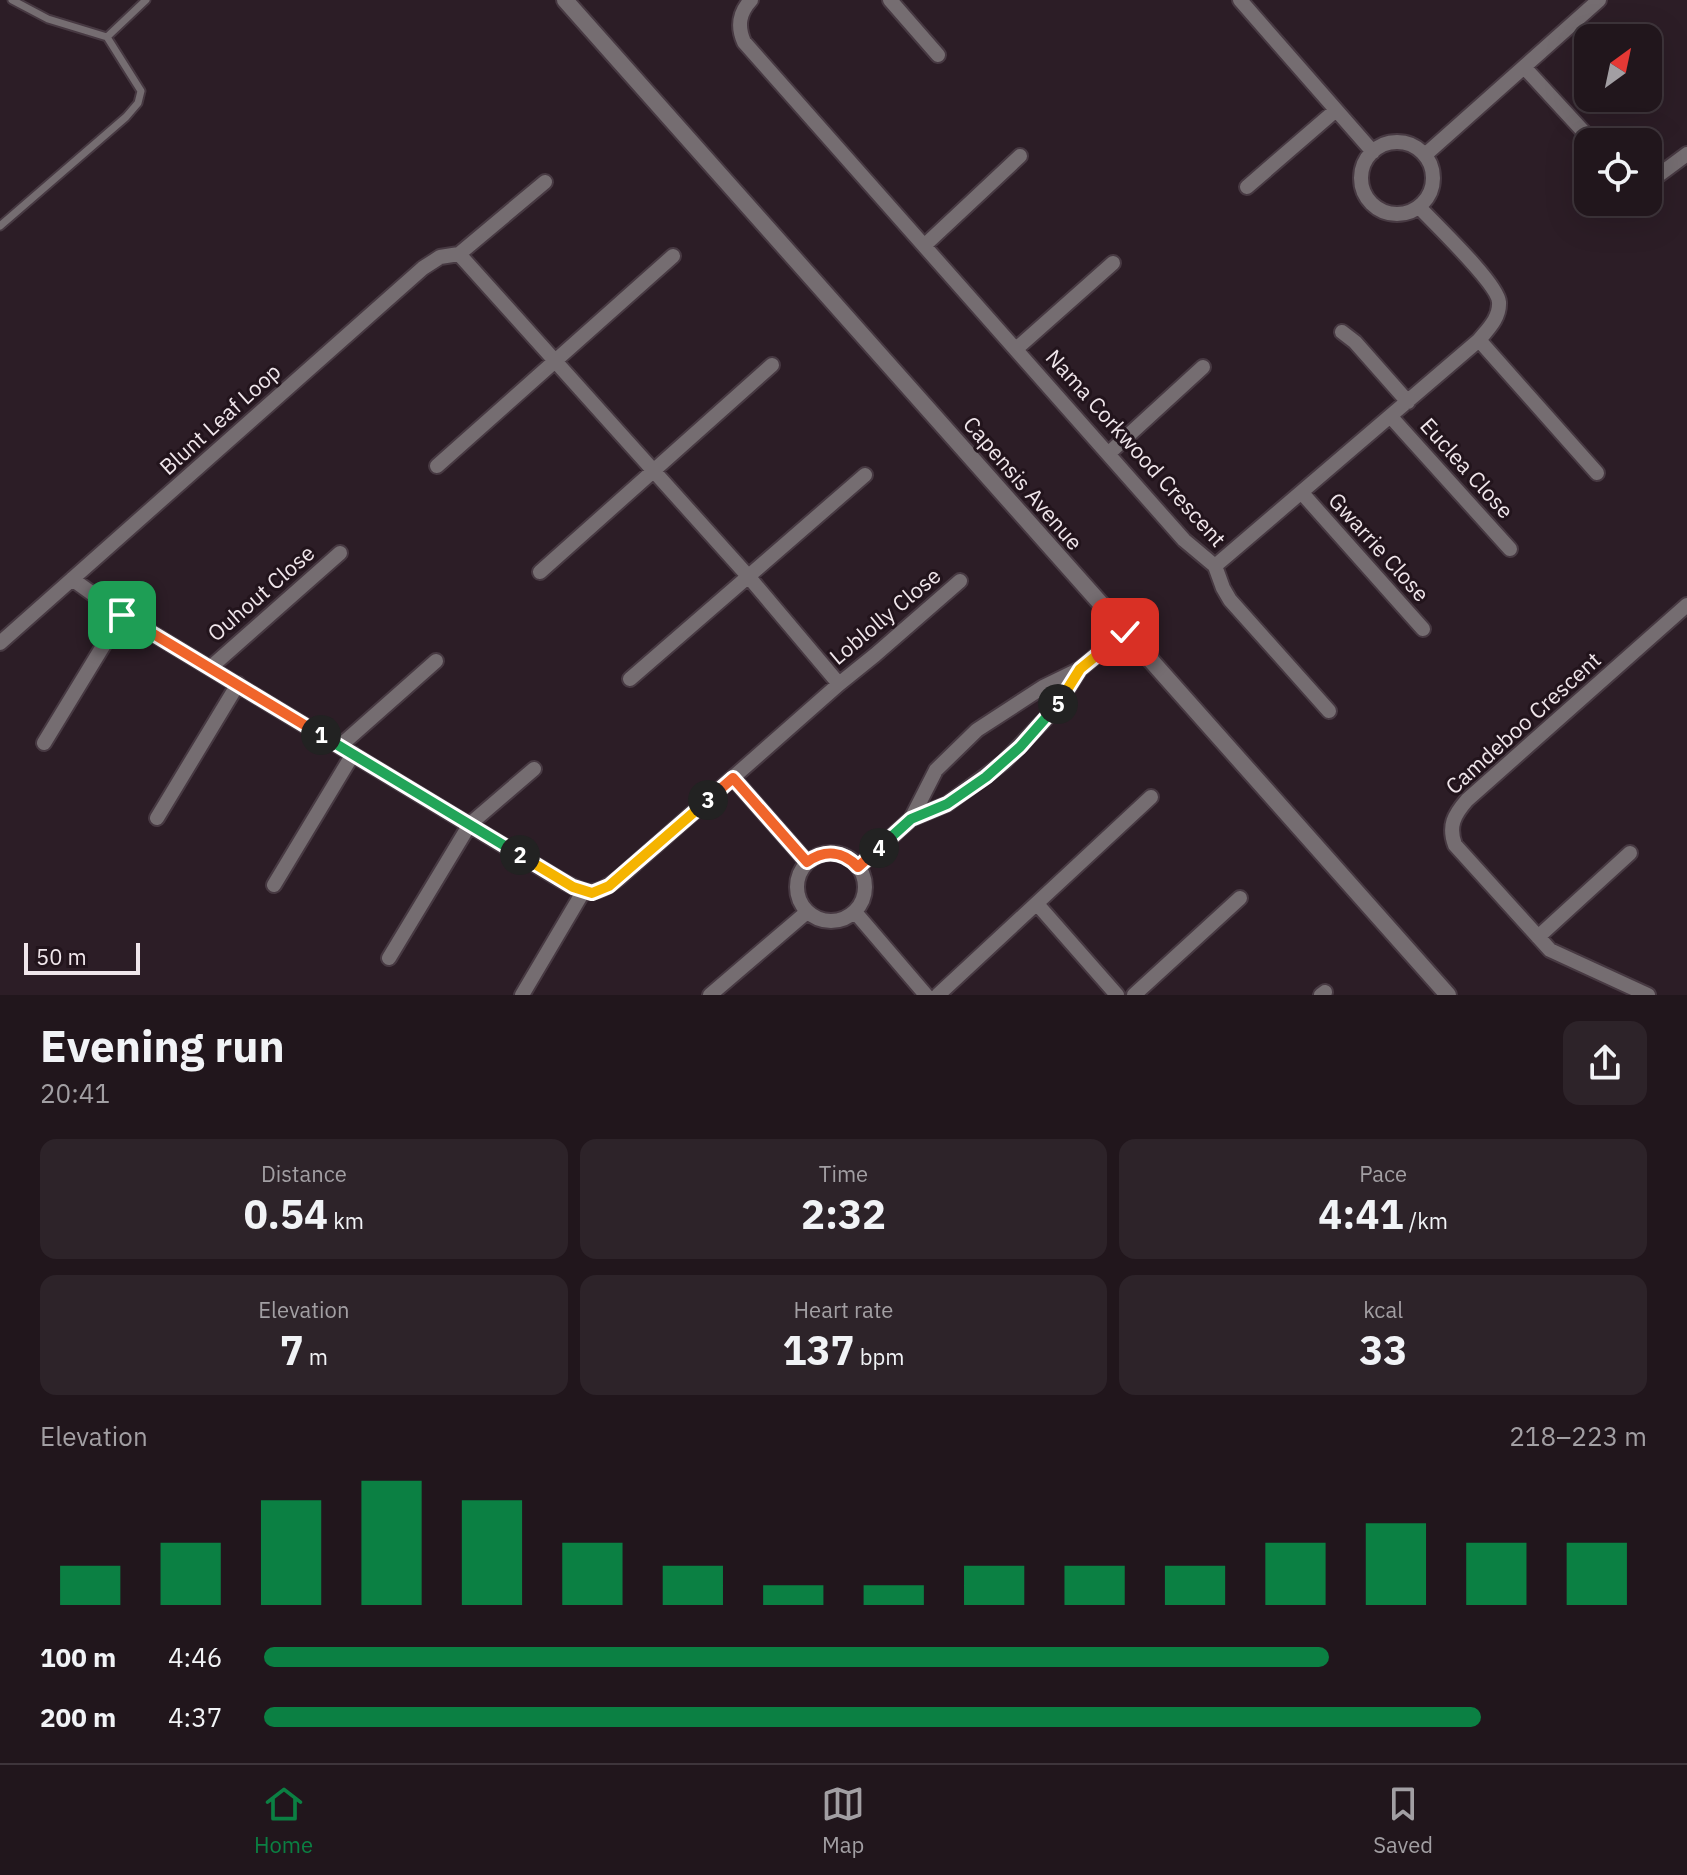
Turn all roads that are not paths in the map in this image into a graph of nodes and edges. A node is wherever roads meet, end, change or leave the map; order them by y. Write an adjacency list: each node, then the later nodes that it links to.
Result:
1 (12, 0): 8 (lane)
2 (146, 0): 8 (lane)
3 (565, 0): 50 (street, Capensis Avenue)
4 (751, 0): 22 (street, Nama Corkwood Crescent)
5 (890, 0): 9 (street)
6 (1240, 0): 11 (street)
7 (1599, 0): 10 (street)
8 (107, 37): 21 (lane)
9 (938, 55)
10 (1524, 67): 12 (street); 15 (street)
11 (1336, 110): 13 (street); 19 (street)
12 (1580, 128)
13 (1373, 152): 15 (street); 20 (street)
14 (1687, 154): 17 (street)
15 (1425, 155): 20 (street)
16 (1020, 156): 22 (street)
17 (1662, 173)
18 (545, 182): 23 (street, Blunt Leaf Loop)
19 (1247, 187)
20 (1419, 207): 27 (street, Nama Corkwood Crescent)
21 (0, 226)
22 (925, 245): 28 (street, Nama Corkwood Crescent)
23 (459, 254): 29 (street); 45 (street, Blunt Leaf Loop)
24 (673, 256): 29 (street)
25 (1113, 263): 28 (street)
26 (1342, 332): 32 (street)
27 (1479, 340): 32 (street, Nama Corkwood Crescent); 37 (street)
28 (1016, 349): 34 (street, Nama Corkwood Crescent)
29 (554, 361): 35 (street); 36 (street)
30 (772, 365): 36 (street)
31 (1203, 367): 34 (street)
32 (1408, 402): 33 (street, Nama Corkwood Crescent)
33 (1391, 417): 39 (street, Nama Corkwood Crescent); 40 (street, Euclea Close)
34 (1108, 454): 42 (street, Nama Corkwood Crescent)
35 (437, 466)
36 (653, 470): 43 (street); 44 (street)
37 (1597, 473)
38 (865, 475): 44 (street)
39 (1302, 493): 42 (street, Nama Corkwood Crescent); 49 (street, Gwarrie Close)
40 (1510, 549)
41 (340, 553): 53 (street, Ouhout Close)
42 (1215, 566): 58 (street)
43 (540, 572)
44 (748, 576): 55 (street); 57 (street)
45 (72, 579): 48 (street); 51 (street, Blunt Leaf Loop)
46 (960, 581): 57 (street, Loblolly Close)
47 (1687, 605): 76 (street, Camdeboo Crescent)
48 (122, 615): 53 (street); 59 (street)
49 (1423, 629)
50 (1125, 632): 54 (street); 84 (street, Capensis Avenue)
51 (0, 643)
52 (436, 661): 60 (street)
53 (211, 667): 56 (street)
54 (1080, 669): 65 (street); 65 (street)
55 (630, 679)
56 (238, 684): 60 (street); 64 (street)
57 (839, 684): 62 (street)
58 (1329, 711)
59 (44, 743)
60 (347, 750): 66 (street); 70 (street)
61 (534, 769): 66 (street)
62 (733, 778): 68 (street); 71 (street)
63 (1151, 797): 73 (street)
64 (157, 818)
65 (911, 819): 69 (street)
66 (470, 824): 71 (street); 77 (street)
67 (1630, 853): 76 (street)
68 (807, 862): 69 (street); 74 (street)
69 (858, 867): 75 (street)
70 (274, 885)
71 (583, 892): 78 (street)
72 (1240, 898): 83 (street)
73 (1038, 905): 81 (street); 82 (street)
74 (807, 912): 75 (street); 79 (street)
75 (855, 912): 80 (street)
76 (1538, 937): 85 (street, Camdeboo Crescent)
77 (389, 958)
78 (522, 995)
79 (710, 995)
80 (926, 995)
81 (938, 995)
82 (1117, 995)
83 (1134, 995)
84 (1448, 995)
85 (1648, 995)

